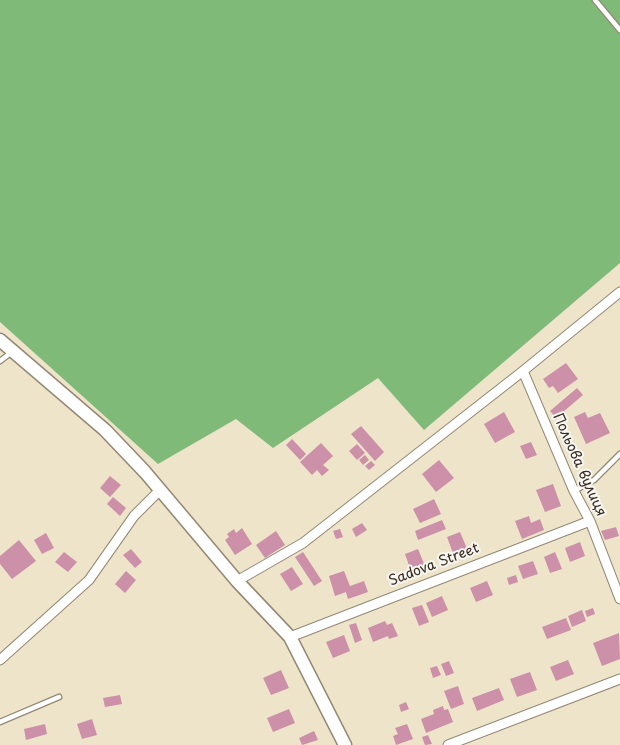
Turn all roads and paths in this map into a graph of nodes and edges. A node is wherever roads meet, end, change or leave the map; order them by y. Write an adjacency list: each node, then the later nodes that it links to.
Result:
1 (595, 0): 2 (lane)
2 (620, 30)
3 (620, 292): 7 (street)
4 (0, 340): 5 (street)
5 (13, 351): 6 (lane); 9 (street)
6 (0, 360)
7 (523, 371): 10 (street, Польова вулиця); 12 (street)
8 (620, 454): 10 (lane)
9 (160, 490): 12 (street); 15 (street)
10 (574, 491): 11 (street, Польова вулиця)
11 (590, 521): 13 (street, Польова вулиця); 14 (street, Sadova Street)
12 (237, 581): 14 (street)
13 (620, 599)
14 (290, 637): 19 (street)
15 (0, 660)
16 (620, 679): 20 (street)
17 (59, 697): 18 (lane)
18 (0, 722)
19 (345, 745)
20 (448, 745)

